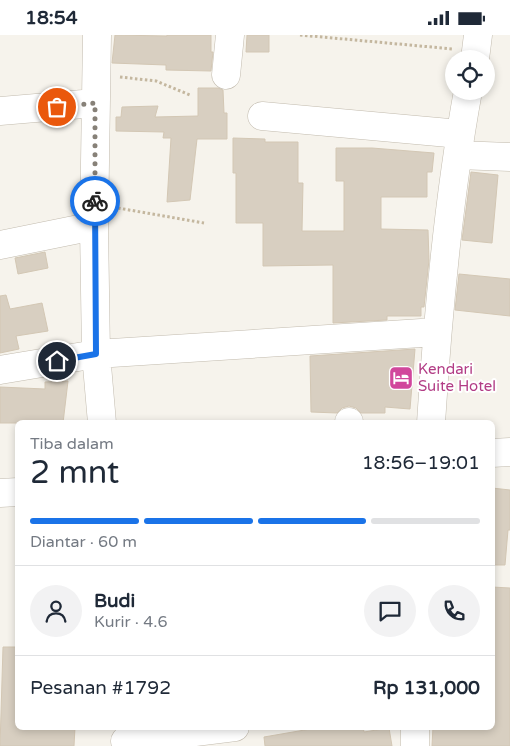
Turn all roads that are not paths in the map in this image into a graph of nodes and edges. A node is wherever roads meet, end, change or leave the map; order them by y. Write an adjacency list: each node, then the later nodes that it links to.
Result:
1 (97, 35): 5 (street)
2 (230, 35): 3 (street)
3 (226, 75)
4 (466, 100): 8 (street)
5 (95, 103): 6 (street); 10 (street)
6 (0, 111)
7 (262, 116): 8 (street)
8 (459, 144): 9 (street); 12 (street)
9 (510, 157)
10 (94, 215): 11 (street); 13 (street)
11 (0, 245)
12 (437, 332): 13 (street); 16 (street)
13 (96, 354): 14 (street); 15 (street)
14 (0, 370)
15 (102, 420)
16 (431, 420)
17 (510, 452): 18 (street)
18 (495, 453)
19 (15, 492): 20 (street)
20 (0, 493)
21 (205, 730): 23 (street)
22 (415, 730): 24 (street)
23 (125, 738)
24 (415, 746)

